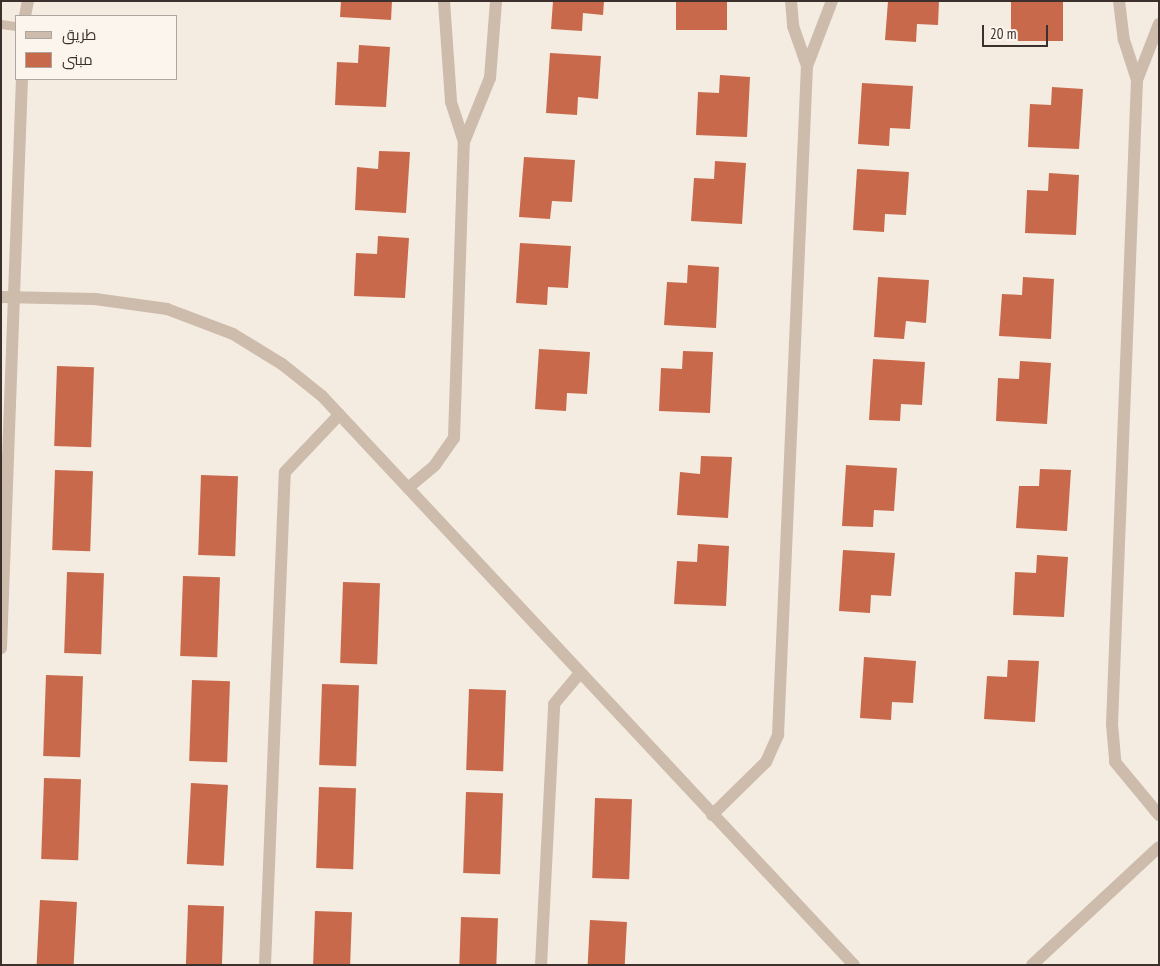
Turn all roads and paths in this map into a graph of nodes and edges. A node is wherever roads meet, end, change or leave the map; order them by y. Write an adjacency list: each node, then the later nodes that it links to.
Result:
1 (28, 1): 7 (street)
2 (444, 1): 14 (street)
3 (496, 1): 14 (street)
4 (791, 1): 11 (street)
5 (832, 1): 11 (street)
6 (1119, 1): 13 (street)
7 (25, 15)
8 (1, 24): 10 (lane)
9 (1159, 24): 13 (street)
10 (15, 26)
11 (807, 66): 20 (street)
12 (22, 80): 15 (street)
13 (1137, 80): 21 (street)
14 (464, 142): 17 (street)
15 (7, 297): 16 (street); 18 (street)
16 (340, 415): 17 (street); 23 (street)
17 (408, 488): 19 (street)
18 (1, 648)
19 (580, 673): 20 (street); 24 (street)
20 (712, 815): 25 (street)
21 (1159, 815)
22 (1159, 847): 26 (street)
23 (266, 965)
24 (541, 965)
25 (854, 965)
26 (1032, 965)

